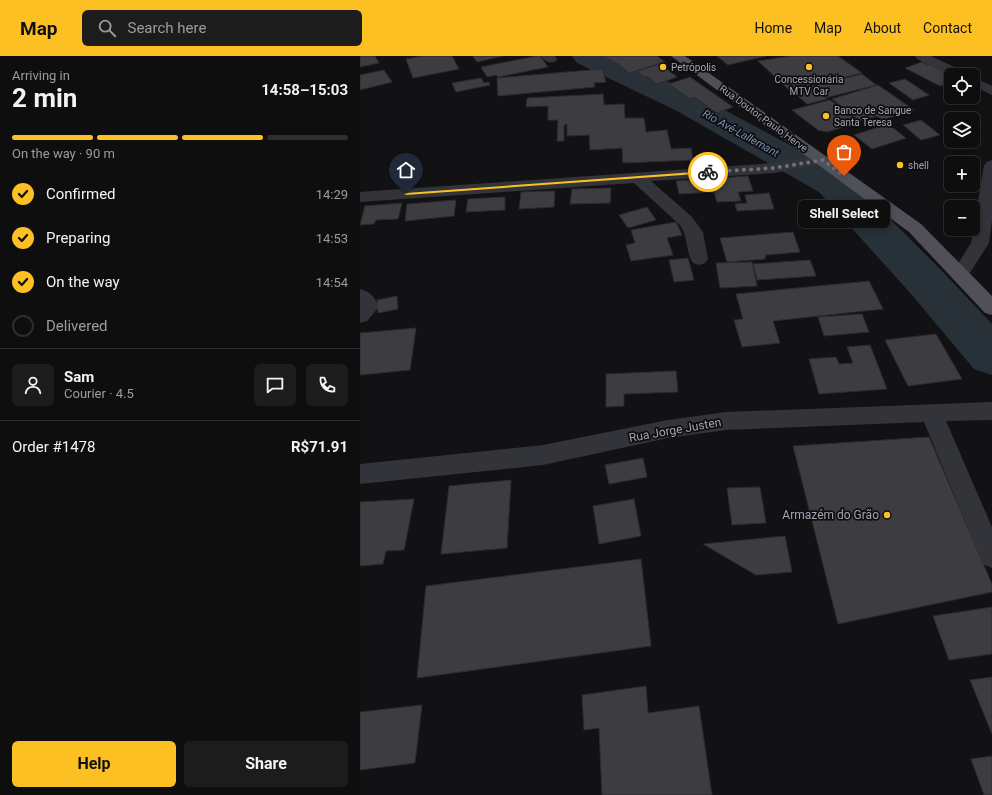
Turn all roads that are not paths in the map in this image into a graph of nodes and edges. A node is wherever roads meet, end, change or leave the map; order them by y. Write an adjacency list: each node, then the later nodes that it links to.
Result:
1 (677, 56): 6 (main road, Rua Doutor Paulo Herve)
2 (921, 56): 3 (street)
3 (946, 68)
4 (980, 85): 5 (street)
5 (992, 91)
6 (823, 160): 8 (street); 11 (main road, Rua Doutor Paulo Herve)
7 (992, 165): 11 (street)
8 (637, 178): 9 (street); 10 (street)
9 (360, 197)
10 (699, 259)
11 (960, 275): 12 (main road, Rua Doutor Paulo Herve)
12 (992, 308)
13 (992, 411): 14 (street, Rua Jorge Justen)
14 (931, 413): 15 (street, Rua Jorge Justen); 16 (street)
15 (360, 474)
16 (992, 556)

